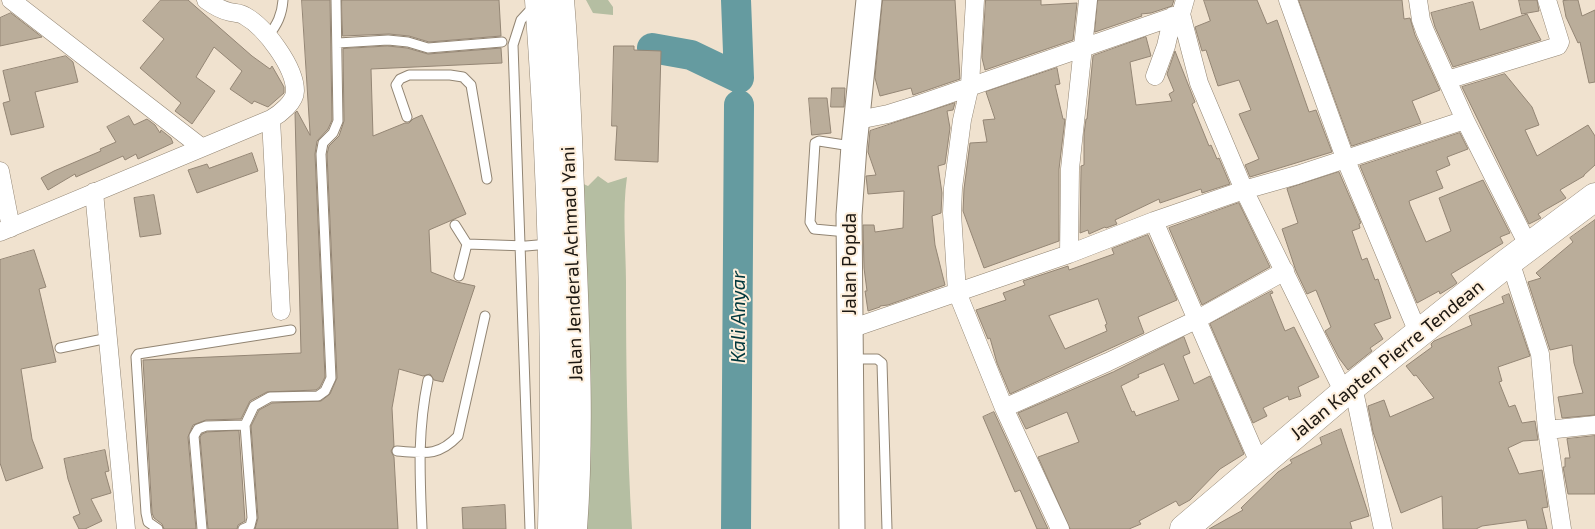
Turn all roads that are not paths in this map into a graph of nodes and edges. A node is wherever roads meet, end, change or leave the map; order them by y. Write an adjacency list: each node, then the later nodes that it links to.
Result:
1 (11, 0): 26 (street)
2 (206, 0): 12 (street)
3 (282, 0): 14 (lane)
4 (336, 0): 16 (lane)
5 (547, 0): 37 (main road, Jalan Jenderal Achmad Yani); 39 (lane); 70 (main road, Jalan Jenderal Achmad Yani)
6 (869, 0): 23 (main road, Jalan Popda)
7 (975, 0): 20 (street)
8 (1088, 0): 17 (street)
9 (1288, 0): 27 (street)
10 (1418, 0): 19 (street)
11 (1548, 0): 19 (street)
12 (246, 8): 14 (street)
13 (1180, 10): 17 (street); 18 (street); 30 (street)
14 (268, 36): 22 (street)
15 (502, 42): 16 (lane)
16 (338, 43): 57 (lane)
17 (1082, 47): 20 (street); 40 (street)
18 (1155, 76)
19 (1447, 80): 24 (street)
20 (970, 85): 23 (street); 44 (street)
21 (407, 117): 29 (lane)
22 (271, 118): 26 (street); 45 (street)
23 (858, 120): 25 (main road, Jalan Popda)
24 (1465, 120): 27 (street); 41 (street)
25 (854, 146): 36 (main road, Jalan Popda); 36 (lane)
26 (201, 147): 31 (street)
27 (1345, 158): 30 (street); 50 (street)
28 (0, 171): 35 (street)
29 (488, 179)
30 (1244, 190): 33 (street); 42 (street)
31 (94, 192): 35 (street); 51 (street)
32 (1595, 197): 41 (main road, Jalan Kapten Pierre Tendean)
33 (1154, 221): 40 (street); 47 (street)
34 (455, 225): 38 (lane)
35 (5, 230)
36 (850, 232): 48 (main road, Jalan Popda)
37 (551, 243): 39 (lane); 69 (main road, Jalan Jenderal Achmad Yani)
38 (467, 244): 39 (lane); 43 (lane)
39 (521, 246): 68 (lane)
40 (1069, 254): 44 (street)
41 (1520, 254): 50 (main road, Jalan Kapten Pierre Tendean); 59 (street)
42 (1285, 271): 47 (street); 55 (street)
43 (458, 276)
44 (957, 292): 48 (street); 56 (street)
45 (281, 311)
46 (485, 316): 61 (lane)
47 (1196, 320): 56 (street); 62 (street)
48 (850, 329): 53 (main road, Jalan Popda)
49 (291, 330): 64 (lane)
50 (1419, 335): 55 (main road, Jalan Kapten Pierre Tendean)
51 (108, 338): 52 (lane); 63 (street)
52 (60, 348)
53 (850, 359): 71 (main road, Jalan Popda); 72 (lane)
54 (428, 380): 61 (lane)
55 (1348, 389): 62 (main road, Jalan Kapten Pierre Tendean); 75 (street)
56 (1004, 408): 73 (street)
57 (245, 425): 65 (lane); 66 (lane)
58 (1595, 425): 59 (street)
59 (1547, 430): 76 (street)
60 (397, 451): 61 (lane)
61 (419, 452): 67 (lane)
62 (1260, 465): 74 (main road, Jalan Kapten Pierre Tendean)
63 (126, 529)
64 (158, 529)
65 (202, 529)
66 (243, 529)
67 (422, 529)
68 (530, 529)
69 (552, 529)
70 (573, 529)
71 (852, 529)
72 (887, 529)
73 (1060, 529)
74 (1184, 529)
75 (1383, 529)
76 (1562, 529)

